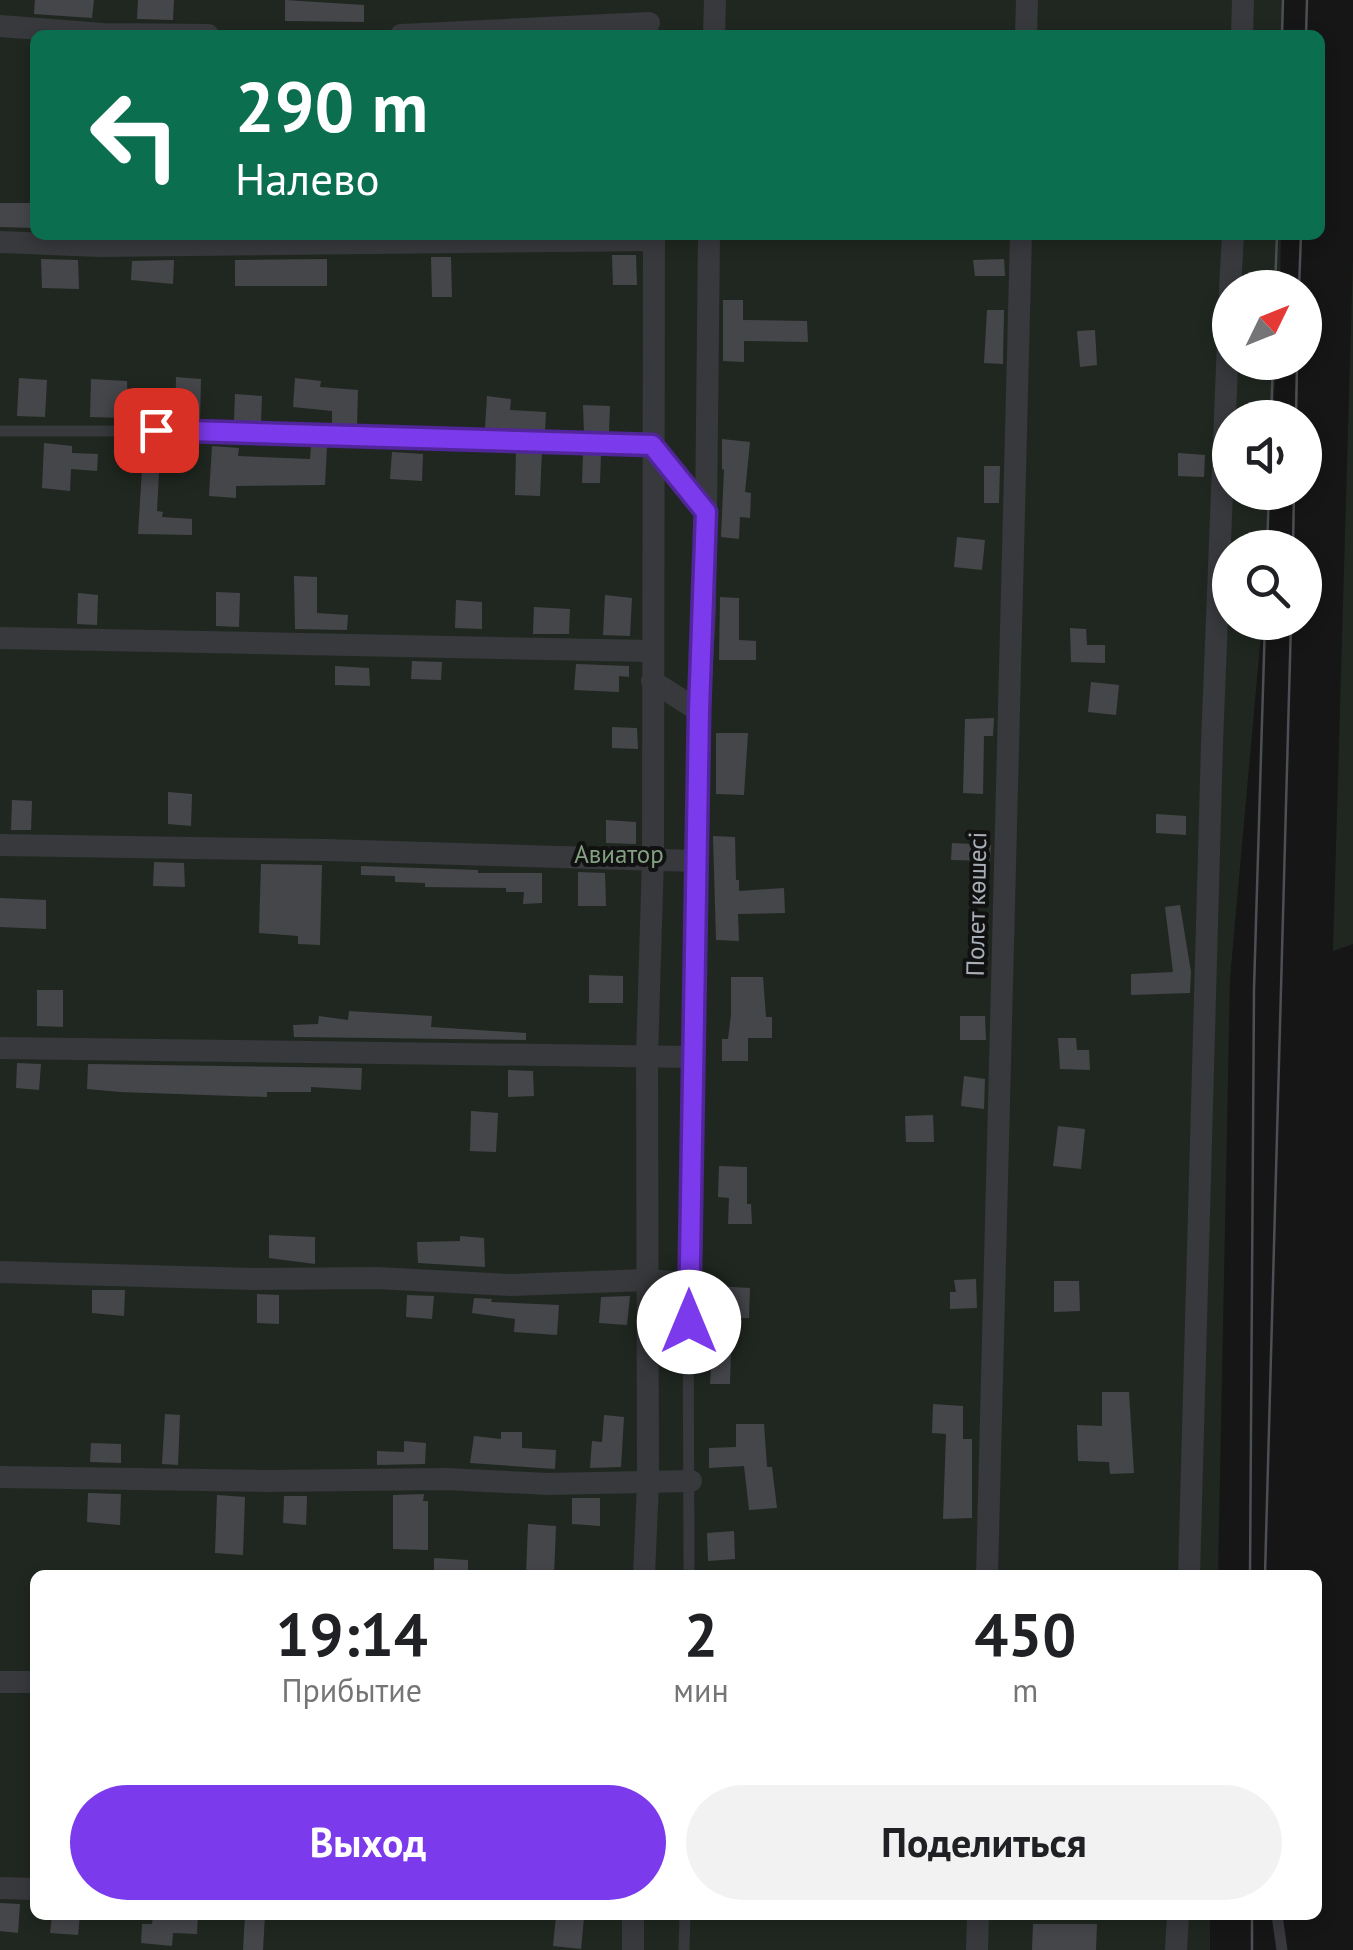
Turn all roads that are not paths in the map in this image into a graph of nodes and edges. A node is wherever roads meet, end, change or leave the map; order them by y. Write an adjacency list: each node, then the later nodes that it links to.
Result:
1 (715, 0): 8 (street)
2 (1027, 0): 9 (street)
3 (1243, 0): 10 (street)
4 (649, 19): 7 (street)
5 (0, 26): 6 (street)
6 (52, 30)
7 (479, 30)
8 (714, 30)
9 (1026, 30)
10 (1242, 30)
11 (469, 240): 16 (street)
12 (654, 240): 20 (street)
13 (709, 240): 21 (street)
14 (1021, 240): 40 (street, Полет көшесі)
15 (1232, 240): 17 (street)
16 (0, 242)
17 (1231, 270)
18 (1226, 380): 41 (street)
19 (0, 431): 20 (lane)
20 (652, 445): 21 (lane); 23 (street)
21 (706, 512): 25 (street)
22 (0, 638): 23 (street)
23 (651, 651): 24 (street)
24 (652, 681): 25 (street); 27 (street)
25 (699, 711): 28 (lane)
26 (0, 845): 27 (street)
27 (653, 859): 28 (street); 30 (street)
28 (696, 861): 31 (lane)
29 (0, 1048): 30 (street)
30 (647, 1056): 31 (street); 33 (street)
31 (692, 1057): 34 (lane)
32 (0, 1272): 33 (street)
33 (647, 1280): 34 (street); 37 (street)
34 (688, 1283): 36 (lane)
35 (0, 1477): 37 (street)
36 (691, 1481): 37 (street); 39 (lane)
37 (648, 1483): 38 (street)
38 (644, 1570)
39 (689, 1570)
40 (987, 1570)
41 (1189, 1570)
42 (0, 1682): 43 (street)
43 (30, 1682)
44 (0, 1888): 45 (street)
45 (30, 1889)
46 (632, 1920): 51 (street)
47 (684, 1920): 52 (lane)
48 (978, 1920): 53 (street)
49 (1178, 1920): 54 (street)
50 (1277, 1920): 55 (lane)
51 (633, 1950)
52 (684, 1950)
53 (977, 1950)
54 (1176, 1950)
55 (1282, 1950)

